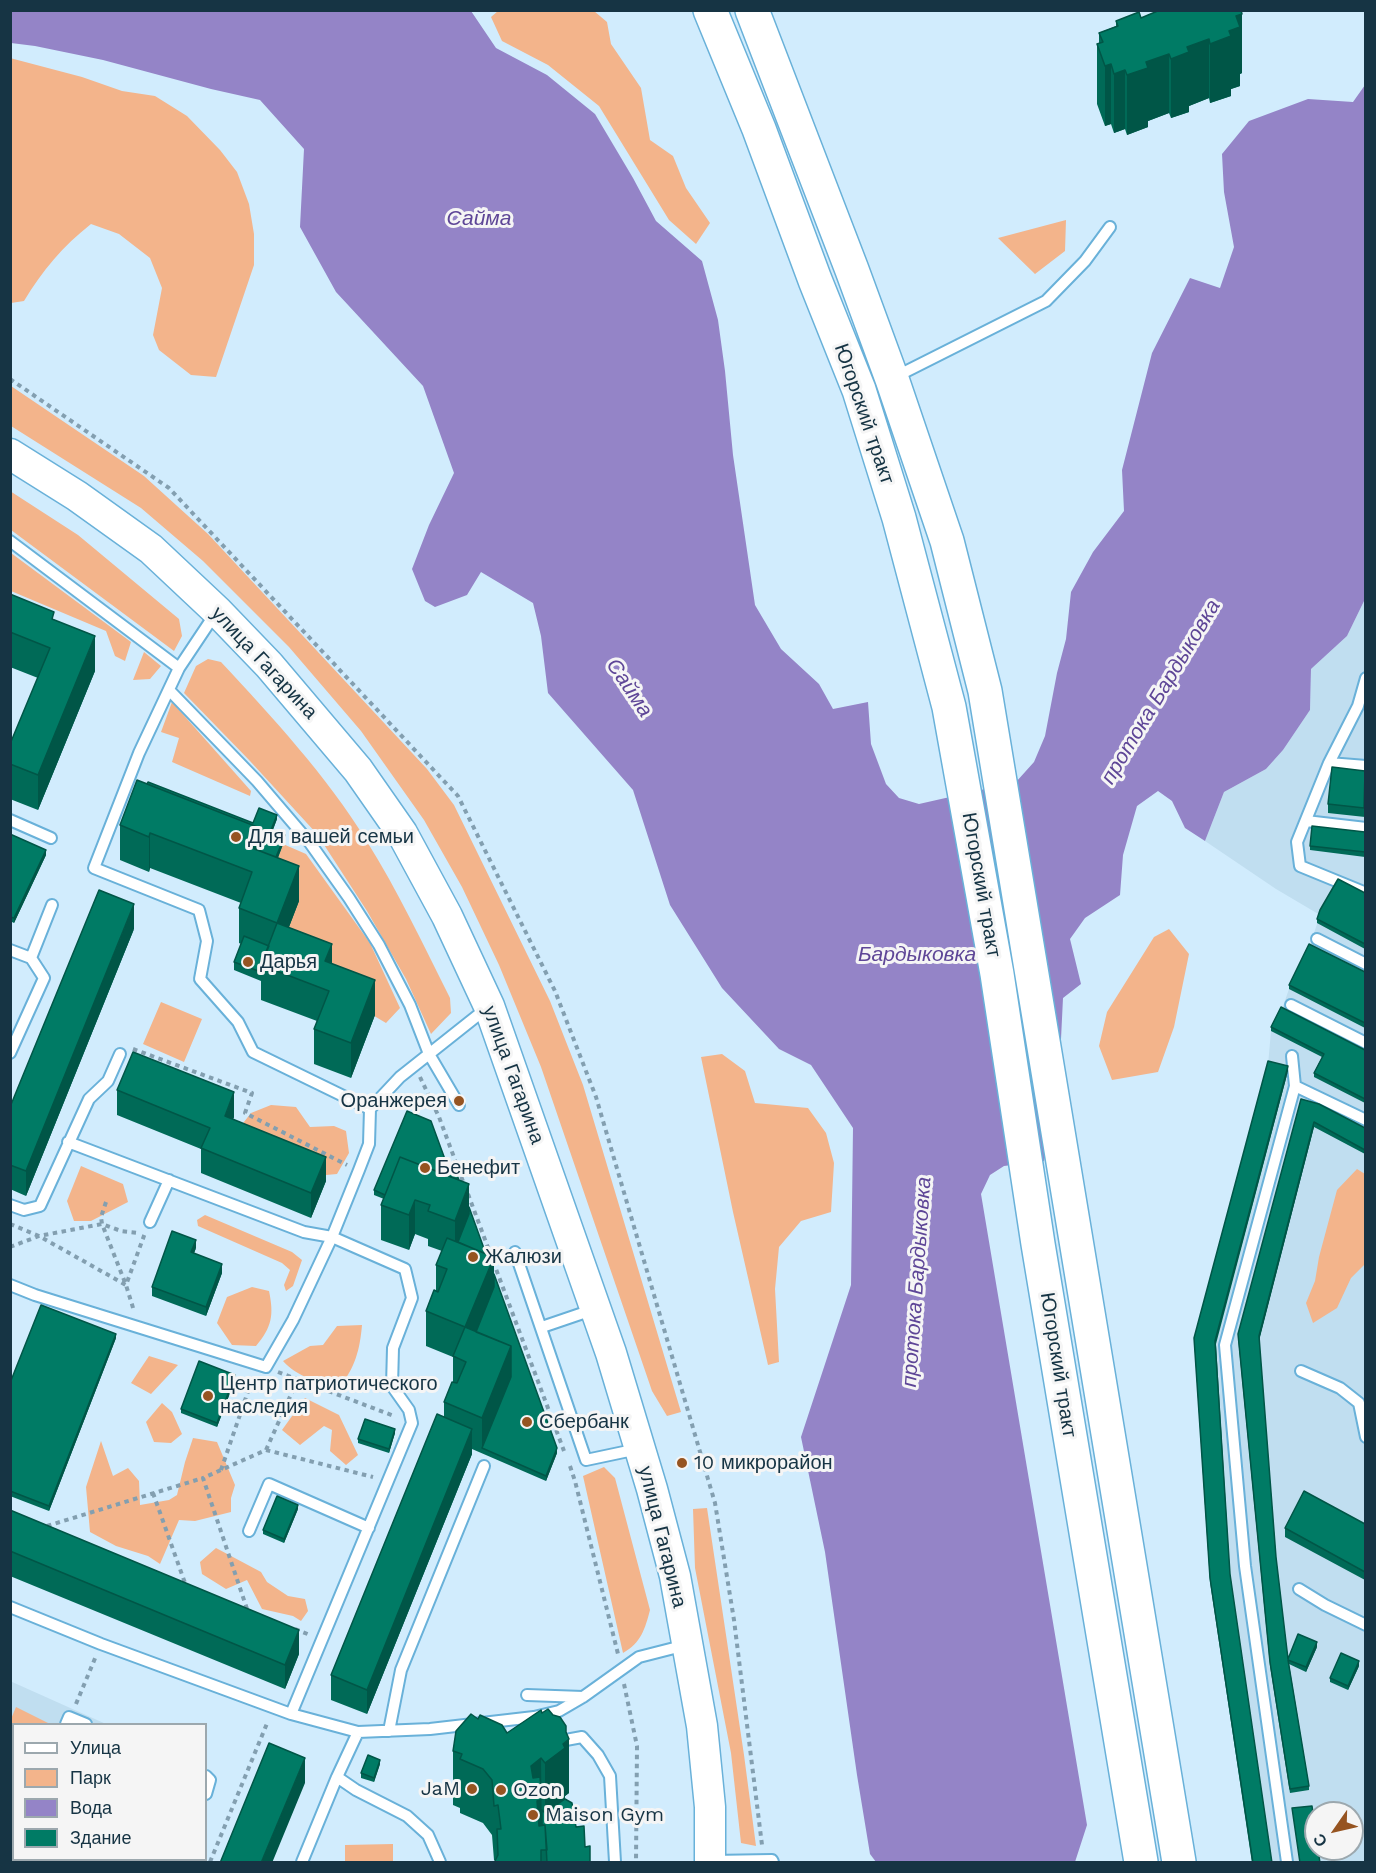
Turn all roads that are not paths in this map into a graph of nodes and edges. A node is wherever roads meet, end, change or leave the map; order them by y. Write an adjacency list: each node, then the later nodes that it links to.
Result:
1 (710, 10): 70 (main road, Югорский тракт)
2 (752, 10): 4 (main road, Югорский тракт)
3 (1110, 227): 4 (lane)
4 (892, 379): 71 (main road, Югорский тракт)
5 (10, 454): 7 (main road, улица Гагарина)
6 (10, 541): 8 (lane)
7 (217, 611): 8 (lane); 25 (main road, улица Гагарина)
8 (178, 668): 10 (lane)
9 (1365, 678): 11 (lane)
10 (169, 690): 29 (lane); 33 (lane)
11 (1362, 706): 12 (lane)
12 (1329, 763): 13 (lane); 15 (lane)
13 (1365, 766)
14 (10, 820): 17 (lane)
15 (1306, 821): 16 (lane); 18 (lane)
16 (1365, 828)
17 (51, 838)
18 (1365, 893)
19 (52, 904): 22 (lane)
20 (1317, 939): 23 (lane)
21 (10, 950): 22 (lane)
22 (31, 958): 27 (lane)
23 (1365, 963)
24 (1291, 1005): 26 (lane)
25 (489, 1006): 29 (lane); 42 (main road, улица Гагарина)
26 (1365, 1043)
27 (10, 1053)
28 (120, 1054): 35 (lane)
29 (429, 1054): 32 (lane); 33 (lane)
30 (1292, 1056): 31 (lane)
31 (1295, 1086): 34 (lane); 72 (lane)
32 (459, 1106)
33 (370, 1109): 39 (lane)
34 (1365, 1120)
35 (68, 1142): 36 (lane); 37 (lane)
36 (169, 1180): 38 (lane); 39 (lane)
37 (10, 1205)
38 (150, 1222)
39 (332, 1237): 41 (lane); 48 (lane)
40 (515, 1252): 43 (lane)
41 (10, 1285)
42 (596, 1309): 43 (lane); 46 (main road, улица Гагарина)
43 (542, 1327): 46 (lane)
44 (1301, 1371): 45 (lane)
45 (1365, 1437)
46 (640, 1449): 53 (main road, улица Гагарина)
47 (484, 1466): 59 (lane)
48 (369, 1528): 49 (lane); 56 (lane)
49 (249, 1531)
50 (1299, 1588): 52 (lane)
51 (10, 1607): 56 (lane)
52 (1365, 1625)
53 (687, 1645): 55 (lane); 65 (main road, улица Гагарина)
54 (527, 1695): 55 (lane)
55 (583, 1697): 59 (lane)
56 (291, 1714): 60 (lane)
57 (67, 1723): 58 (lane)
58 (81, 1723)
59 (389, 1731): 60 (lane)
60 (358, 1732): 63 (lane)
61 (544, 1743): 68 (lane)
62 (207, 1777): 64 (lane)
63 (337, 1777): 66 (lane); 67 (lane)
64 (207, 1790)
65 (710, 1862): 69 (lane)
66 (302, 1863)
67 (440, 1863)
68 (615, 1863)
69 (773, 1863)
70 (1140, 1863)
71 (1179, 1863)
72 (1287, 1863)

